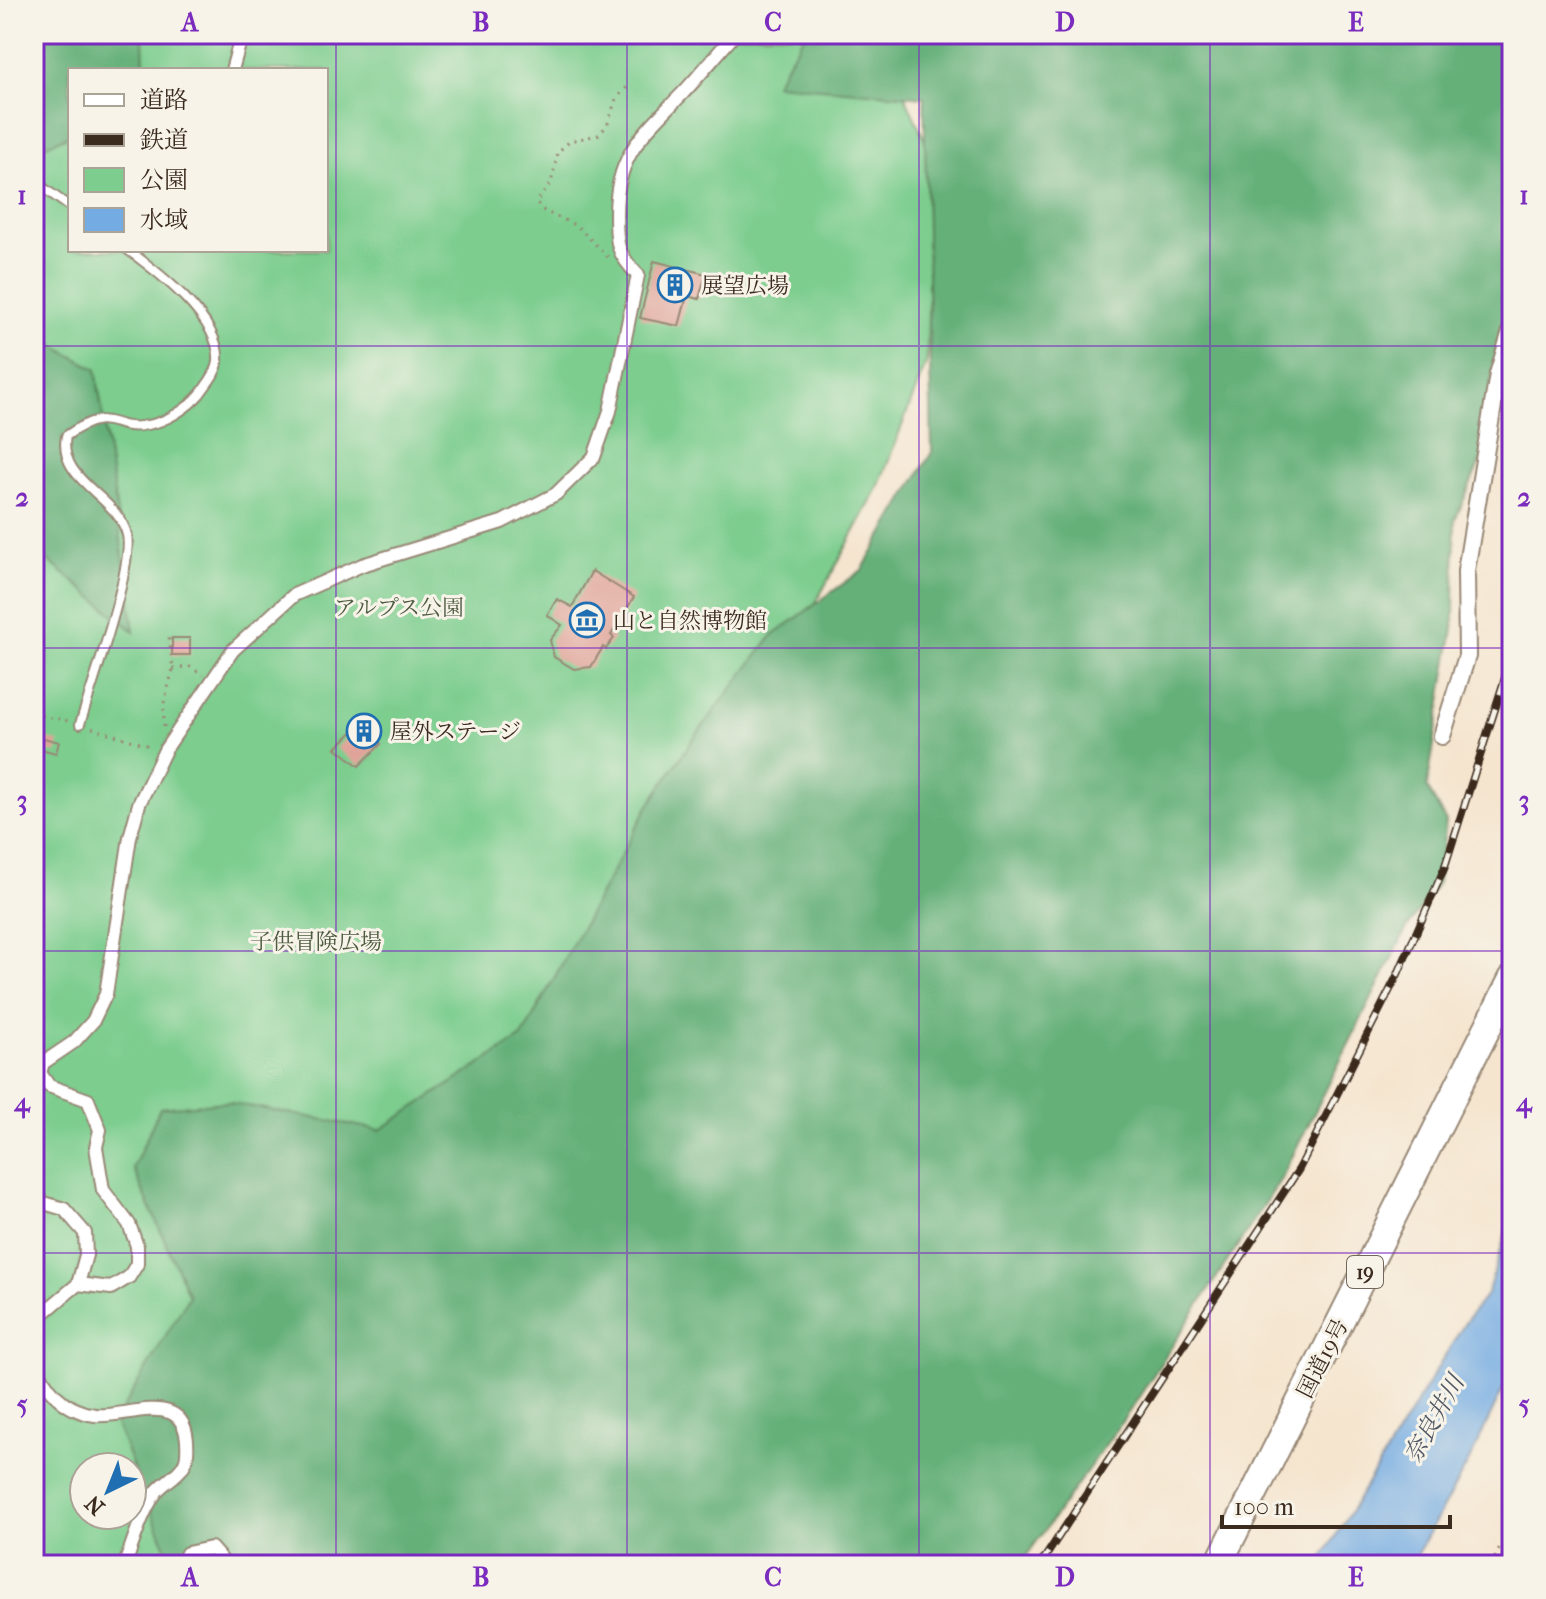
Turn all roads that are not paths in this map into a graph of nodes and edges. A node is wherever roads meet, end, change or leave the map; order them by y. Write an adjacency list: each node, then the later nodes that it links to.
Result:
1 (242, 34): 3 (street)
2 (735, 34): 12 (street)
3 (233, 68)
4 (34, 181): 5 (lane)
5 (68, 206)
6 (131, 252): 8 (lane)
7 (1512, 328): 9 (street)
8 (80, 724)
9 (1442, 736)
10 (1512, 979): 18 (highway, 国道19号 / 19)
11 (34, 1200): 12 (street)
12 (78, 1284): 13 (street)
13 (34, 1321)
14 (34, 1360): 15 (street)
15 (125, 1565)
16 (181, 1565): 17 (street)
17 (226, 1565)
18 (1218, 1565)

